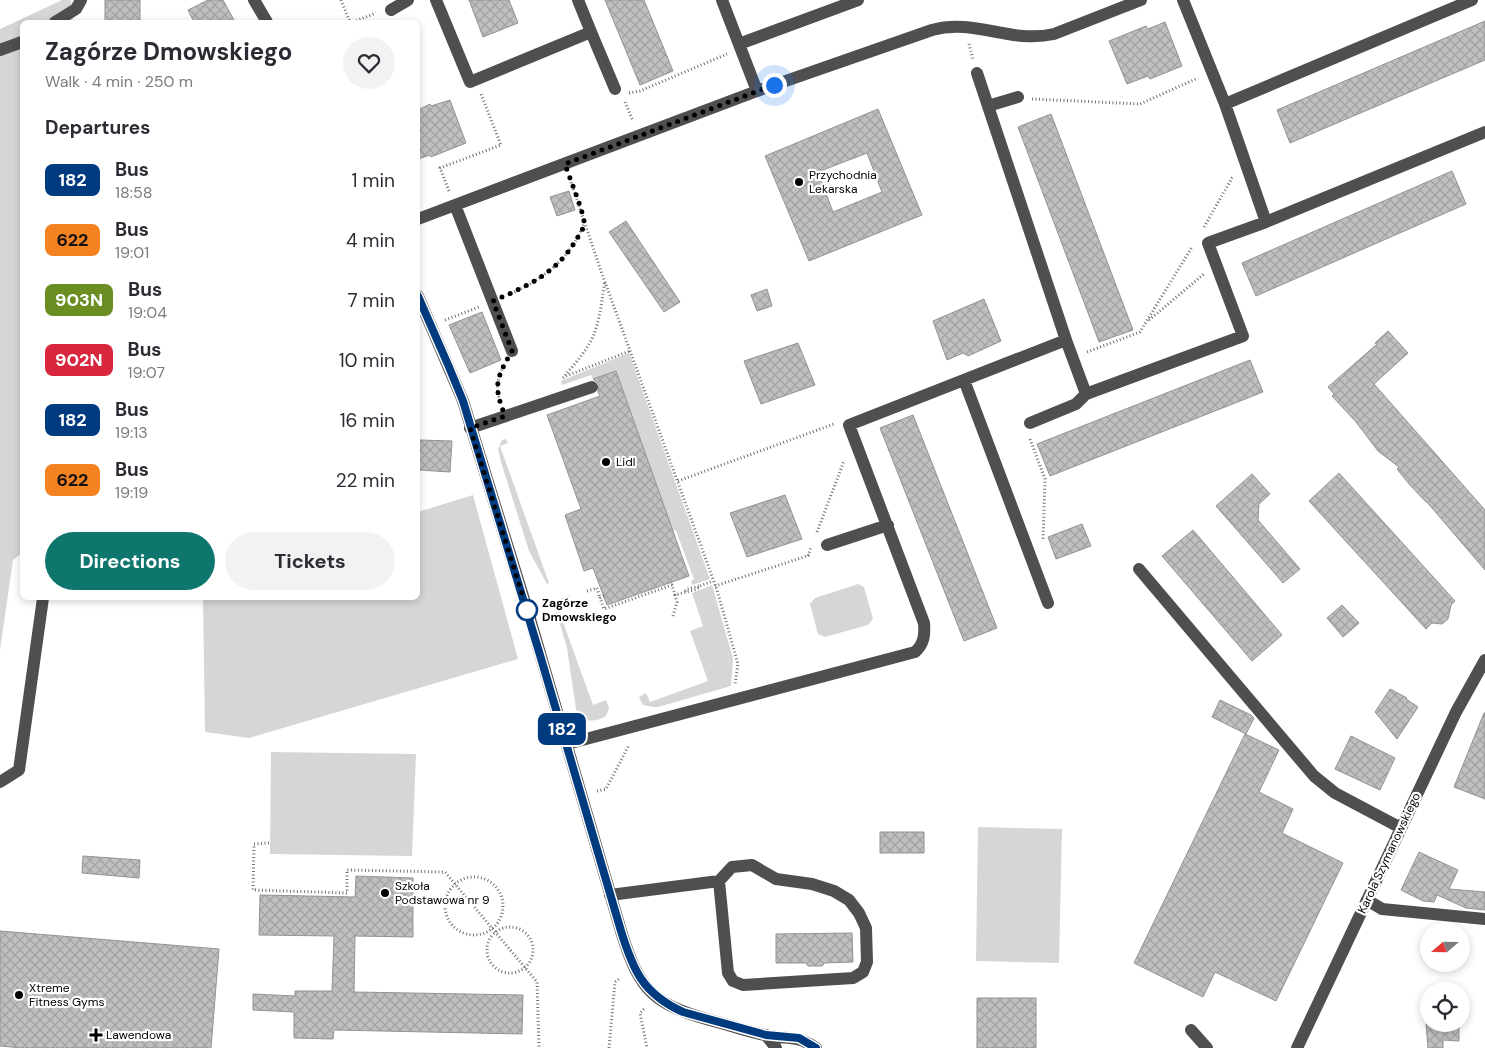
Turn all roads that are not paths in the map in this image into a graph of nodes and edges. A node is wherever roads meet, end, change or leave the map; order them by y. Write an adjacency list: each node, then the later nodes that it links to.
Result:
1 (81, 0): 12 (street)
2 (254, 0): 13 (street)
3 (408, 0): 11 (street)
4 (436, 0): 14 (street)
5 (578, 0): 14 (street)
6 (722, 0): 16 (street)
7 (858, 0): 16 (street)
8 (1142, 0): 20 (street)
9 (1183, 0): 22 (street)
10 (1472, 0): 22 (street)
11 (391, 10)
12 (58, 20)
13 (266, 20)
14 (591, 32): 19 (street)
15 (20, 43): 17 (street)
16 (740, 46): 20 (street)
17 (0, 50)
18 (977, 73): 23 (street)
19 (618, 90)
20 (757, 91): 25 (street)
21 (1018, 97): 23 (street)
22 (1225, 104): 27 (street)
23 (988, 106): 29 (street)
24 (1485, 132): 27 (street)
25 (455, 205): 26 (street); 30 (street)
26 (420, 218)
27 (1266, 222): 33 (street)
28 (420, 301): 35 (street)
29 (1066, 340): 31 (street); 33 (street)
30 (512, 351)
31 (964, 380): 36 (street); 40 (street)
32 (592, 387): 35 (street)
33 (1086, 394): 34 (street)
34 (1030, 423)
35 (470, 428): 42 (street)
36 (888, 525): 37 (street); 42 (street)
37 (827, 546)
38 (1139, 569): 44 (street)
39 (43, 600): 43 (street)
40 (1048, 603)
41 (1485, 660): 44 (street, Karola Szymanowskiego)
42 (567, 744): 46 (street)
43 (0, 782)
44 (1401, 828): 47 (street, Karola Szymanowskiego)
45 (719, 881): 45 (street); 46 (street)
46 (610, 895): 50 (street)
47 (1367, 900): 48 (street); 54 (street, Karola Szymanowskiego)
48 (1485, 919)
49 (1192, 1030): 53 (street)
50 (766, 1035): 51 (street); 52 (street)
51 (776, 1048)
52 (816, 1048)
53 (1207, 1048)
54 (1297, 1048)

